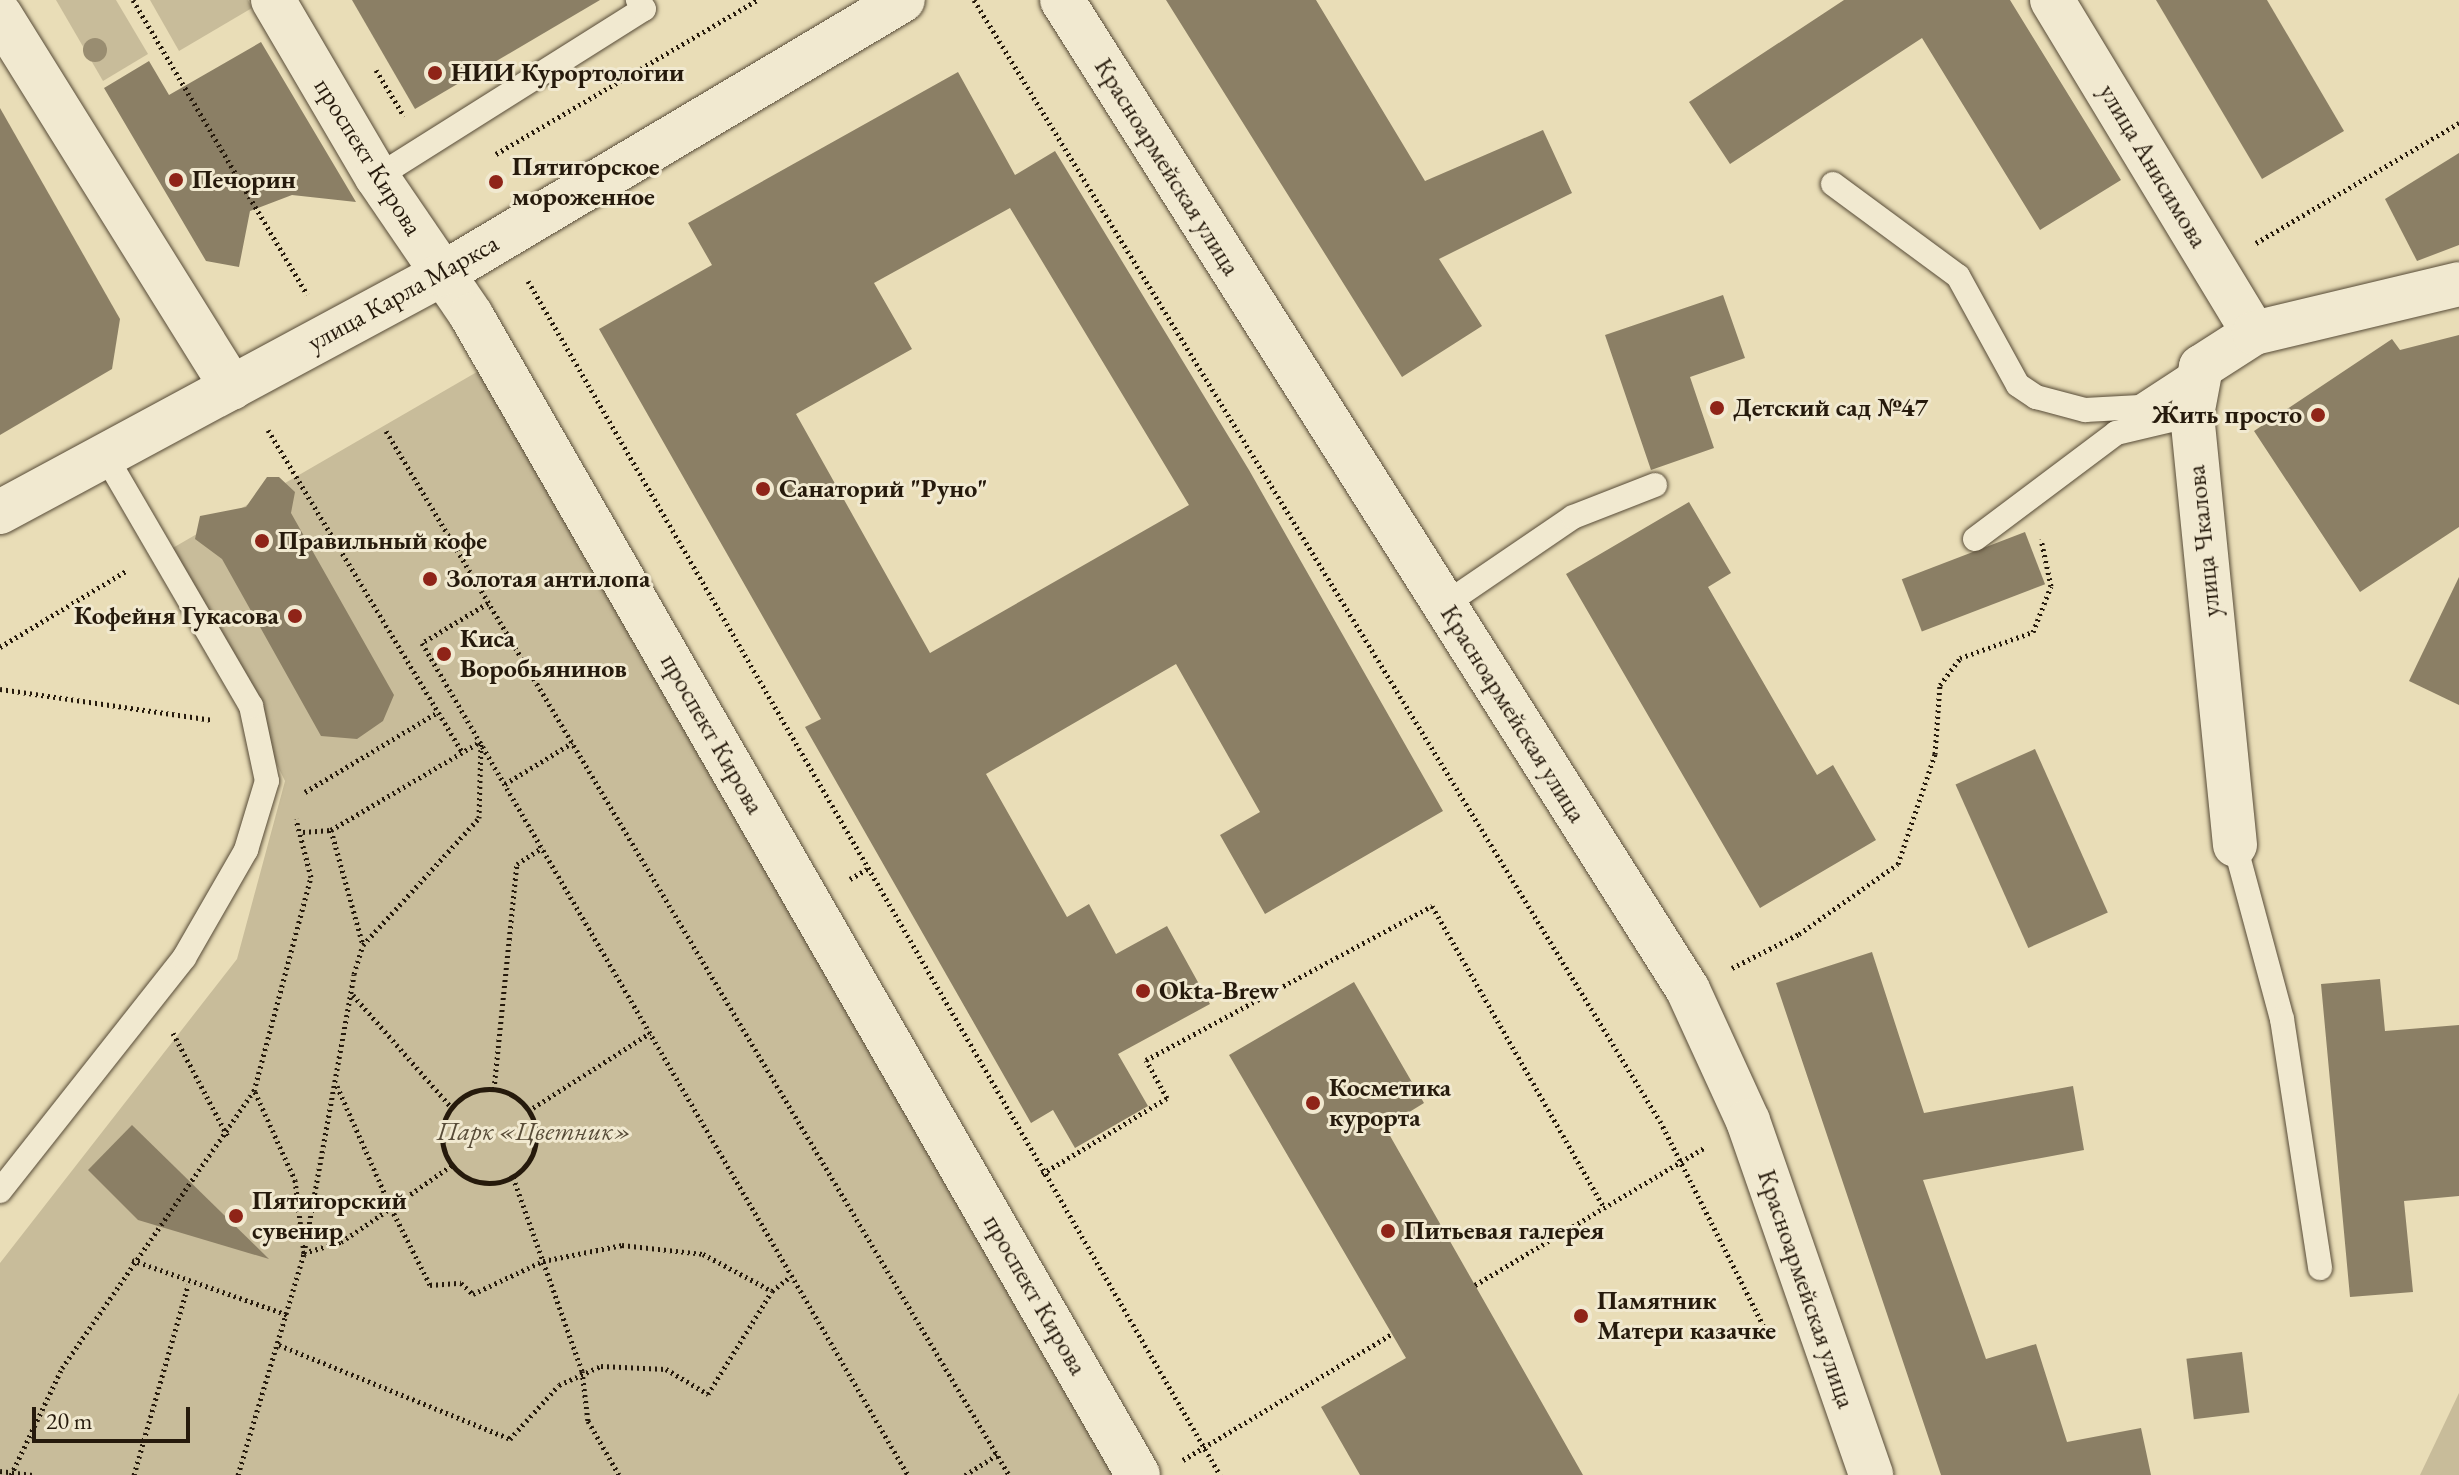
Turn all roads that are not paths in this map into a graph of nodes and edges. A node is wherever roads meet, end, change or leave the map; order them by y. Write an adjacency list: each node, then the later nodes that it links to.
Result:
1 (273, 0): 7 (street, проспект Кирова)
2 (638, 0): 7 (lane)
3 (903, 0): 9 (street, улица Карла Маркса)
4 (1062, 0): 19 (street, Красноармейская улица)
5 (2052, 0): 11 (street, улица Анисимова)
6 (0, 15): 13 (street)
7 (377, 177): 9 (street, проспект Кирова)
8 (1833, 184): 12 (lane)
9 (442, 274): 13 (street, улица Карла Маркса); 23 (street, проспект Кирова)
10 (2459, 284): 11 (street)
11 (2254, 333): 12 (street)
12 (2201, 367): 14 (street, улица Чкалова)
13 (232, 388): 15 (street, улица Карла Маркса)
14 (2192, 415): 18 (lane); 20 (street, улица Чкалова)
15 (105, 455): 17 (street, улица Карла Маркса); 21 (lane)
16 (1655, 485): 19 (lane)
17 (0, 512)
18 (1975, 539)
19 (1444, 605): 24 (street, Красноармейская улица)
20 (2235, 845): 22 (lane)
21 (0, 1191)
22 (2320, 1268)
23 (1154, 1472)
24 (1871, 1475)

